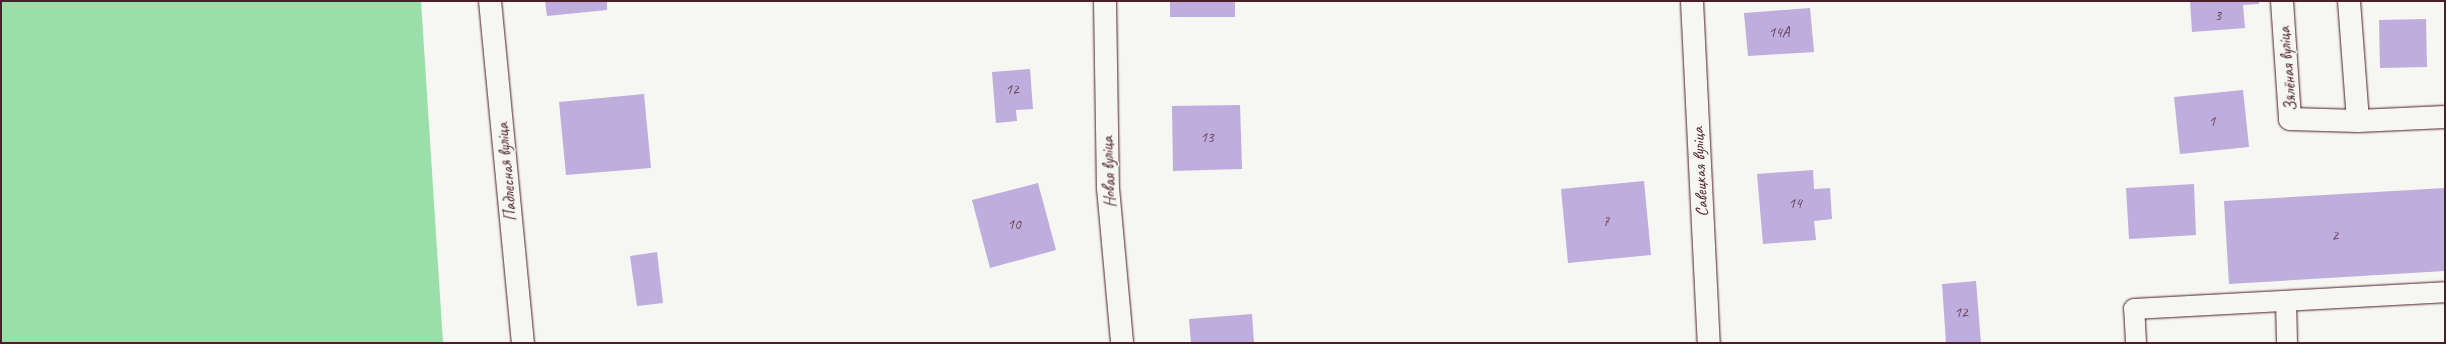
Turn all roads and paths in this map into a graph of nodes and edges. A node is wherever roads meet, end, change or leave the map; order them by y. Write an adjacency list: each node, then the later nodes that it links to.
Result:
1 (490, 1): 10 (street, Падлесная вуліца)
2 (1105, 1): 11 (street, Новая вуліца)
3 (1692, 1): 12 (street, Савецкая вуліца)
4 (2282, 1): 7 (street, Зялёная вуліца)
5 (2349, 1): 7 (street)
6 (2445, 116): 7 (street, Зялёная вуліца)
7 (2358, 121)
8 (2445, 292): 9 (lane)
9 (2286, 301): 13 (lane); 14 (lane)
10 (523, 343)
11 (1122, 343)
12 (1709, 343)
13 (2136, 343)
14 (2287, 343)

